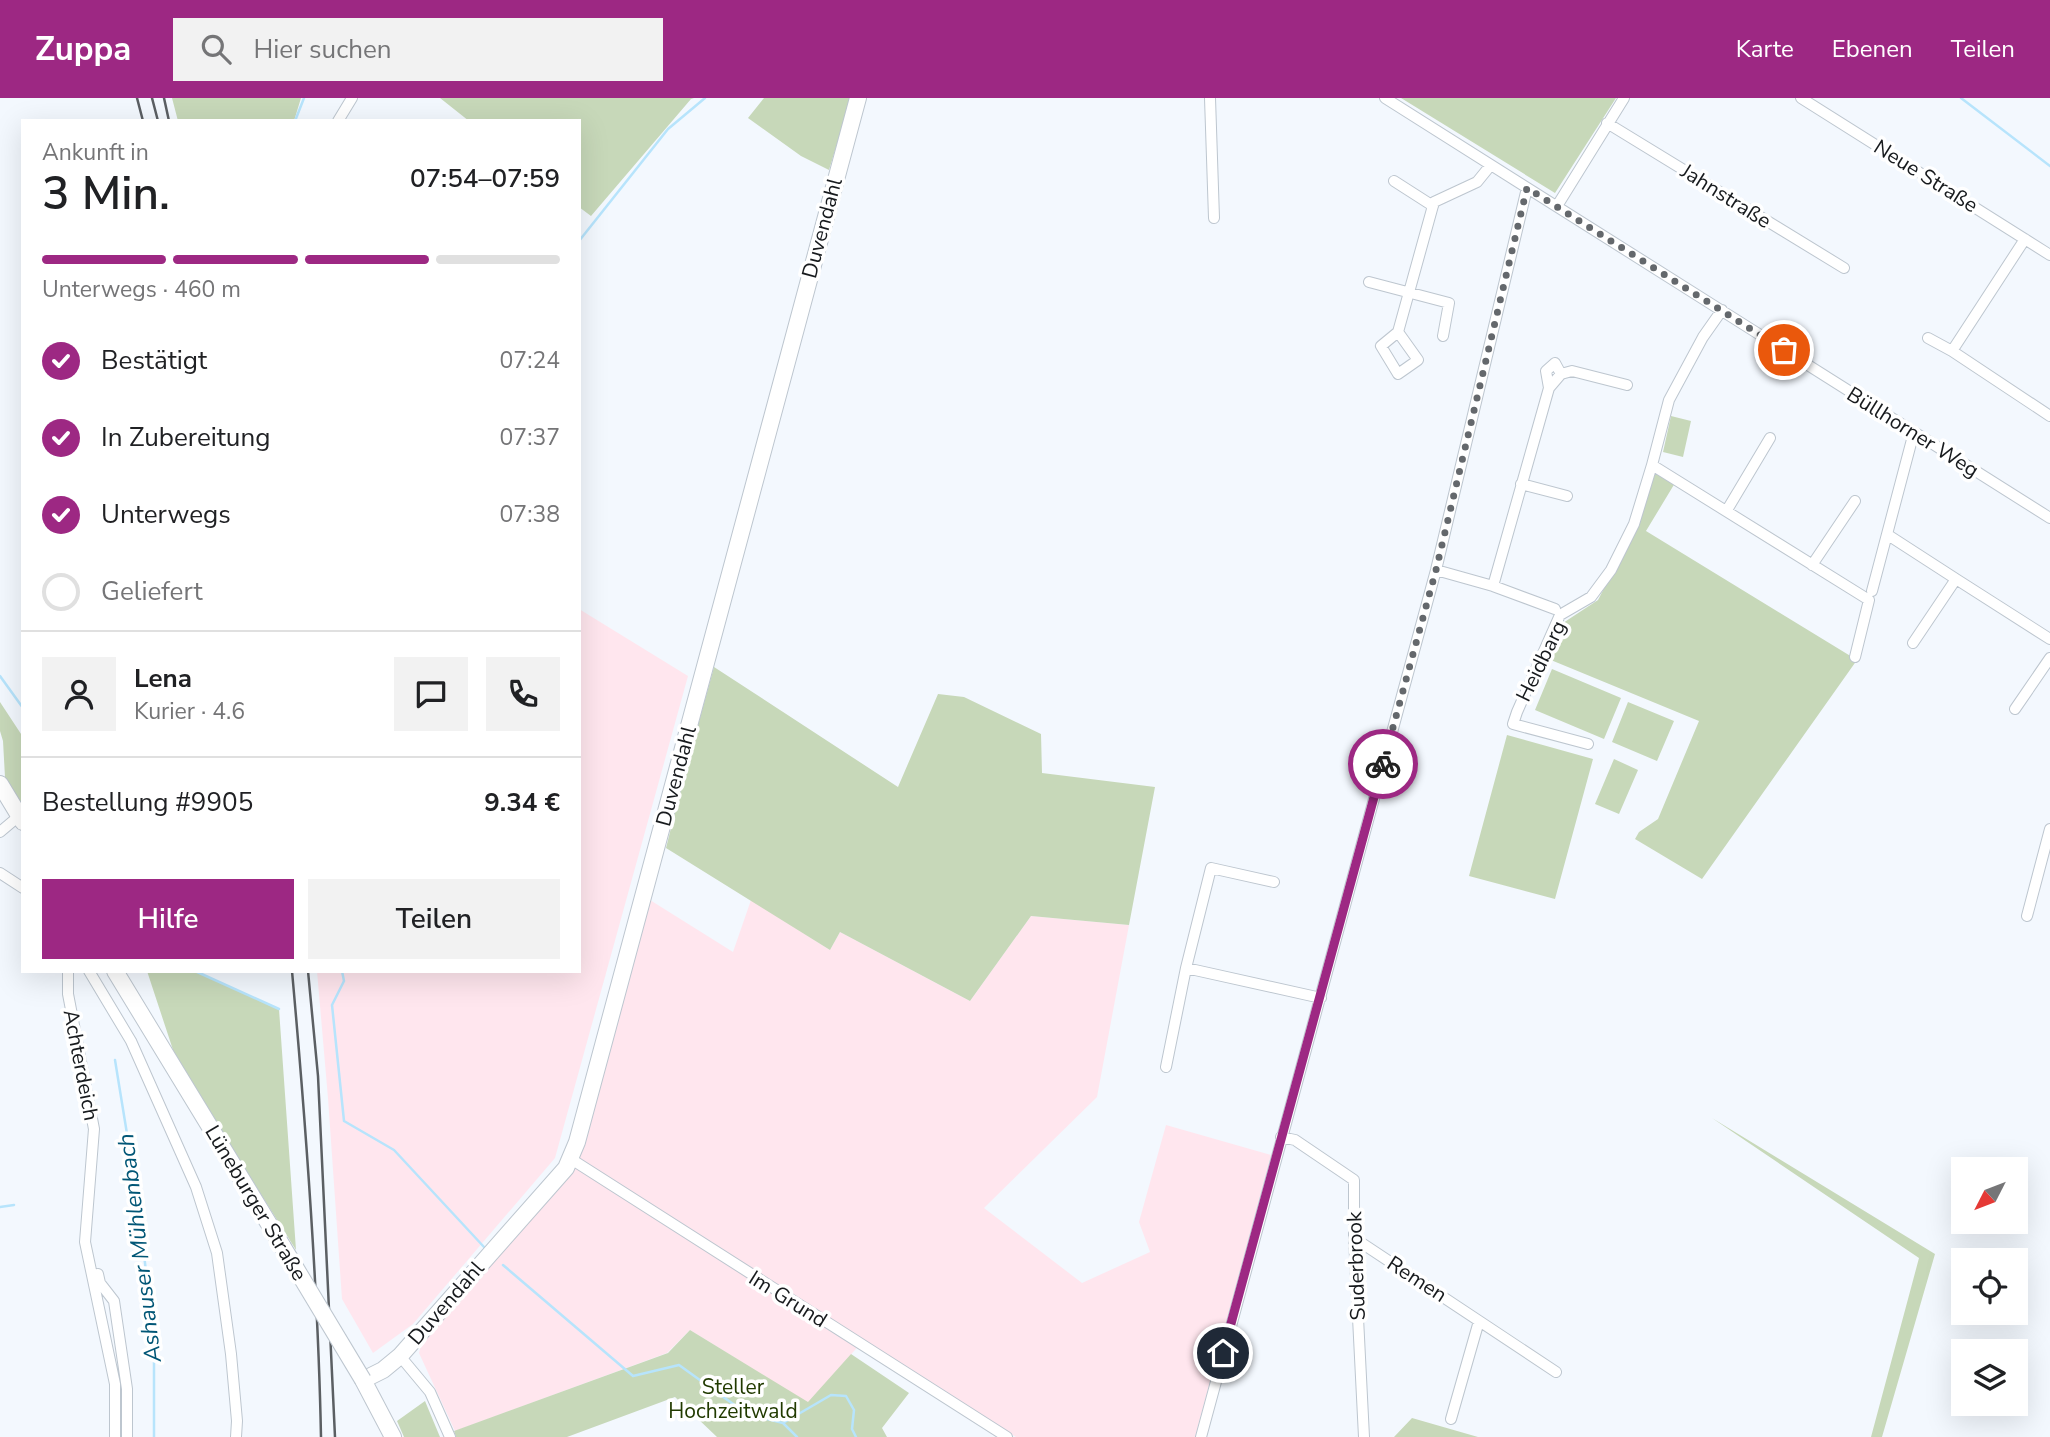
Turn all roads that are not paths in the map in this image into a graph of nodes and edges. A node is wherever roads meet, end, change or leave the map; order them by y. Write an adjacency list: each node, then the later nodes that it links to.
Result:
1 (352, 98): 7 (street)
2 (858, 98): 63 (street, Duvendahl)
3 (1210, 98): 14 (street)
4 (1385, 98): 9 (street, Büllhorner Weg)
5 (1623, 98): 8 (street)
6 (1801, 98): 15 (street, Neue Straße)
7 (339, 119)
8 (1608, 123): 13 (street); 17 (street, Jahnstraße)
9 (1490, 166): 11 (street, Büllhorner Weg); 12 (street)
10 (1394, 181): 12 (street)
11 (1527, 188): 13 (street, Büllhorner Weg); 37 (street)
12 (1433, 206): 19 (street)
13 (1557, 206): 20 (street, Büllhorner Weg)
14 (1214, 218)
15 (2025, 239): 16 (street, Neue Straße); 24 (street)
16 (2050, 256)
17 (1844, 268)
18 (1369, 282): 19 (street)
19 (1409, 293): 21 (street); 22 (street)
20 (1722, 310): 27 (street, Büllhorner Weg); 29 (street, Heidbarg)
21 (1398, 332)
22 (1443, 336)
23 (1928, 338): 24 (street)
24 (1952, 351): 26 (street)
25 (1627, 385): 30 (street)
26 (2050, 416)
27 (1914, 432): 34 (street, Büllhorner Weg); 35 (street)
28 (1770, 439): 33 (street)
29 (1652, 465): 33 (street); 47 (street, Heidbarg)
30 (1521, 484): 31 (street); 39 (street)
31 (1567, 496)
32 (1855, 501): 36 (street)
33 (1727, 510): 36 (street)
34 (2050, 519)
35 (1888, 535): 38 (street); 40 (street)
36 (1812, 565): 44 (street)
37 (1436, 570): 39 (street); 60 (street)
38 (1956, 579): 42 (street); 43 (street)
39 (1493, 586): 41 (street)
40 (1872, 591)
41 (1555, 609)
42 (2050, 639)
43 (1913, 643)
44 (1855, 657)
45 (2050, 658): 46 (street)
46 (2015, 709)
47 (1588, 744)
48 (0, 784): 49 (street)
49 (21, 819): 51 (street)
50 (2050, 829): 55 (street)
51 (0, 832)
52 (0, 873): 54 (street)
53 (1274, 882): 56 (street)
54 (21, 887)
55 (2026, 916)
56 (1186, 968): 60 (street); 61 (street)
57 (68, 973): 65 (street, Achterdeich)
58 (90, 973): 73 (street)
59 (116, 973): 69 (street, Lüneburger Straße, bridge)
60 (1321, 998): 62 (street)
61 (1166, 1067)
62 (1281, 1137): 64 (street, Suderbrook); 77 (street)
63 (571, 1159): 67 (street, Duvendahl); 76 (street, Im Grund)
64 (1354, 1238): 66 (street, Remen); 78 (street, Suderbrook)
65 (85, 1242): 71 (street, Achterdeich); 72 (street, Achterdeich)
66 (1479, 1321): 68 (street, Remen); 70 (street)
67 (400, 1356): 69 (street, Duvendahl); 75 (street)
68 (1556, 1372)
69 (363, 1380): 74 (street, Lüneburger Straße)
70 (1451, 1419)
71 (115, 1437)
72 (127, 1437)
73 (236, 1437)
74 (393, 1437)
75 (450, 1437)
76 (1007, 1437)
77 (1201, 1437)
78 (1364, 1437)

